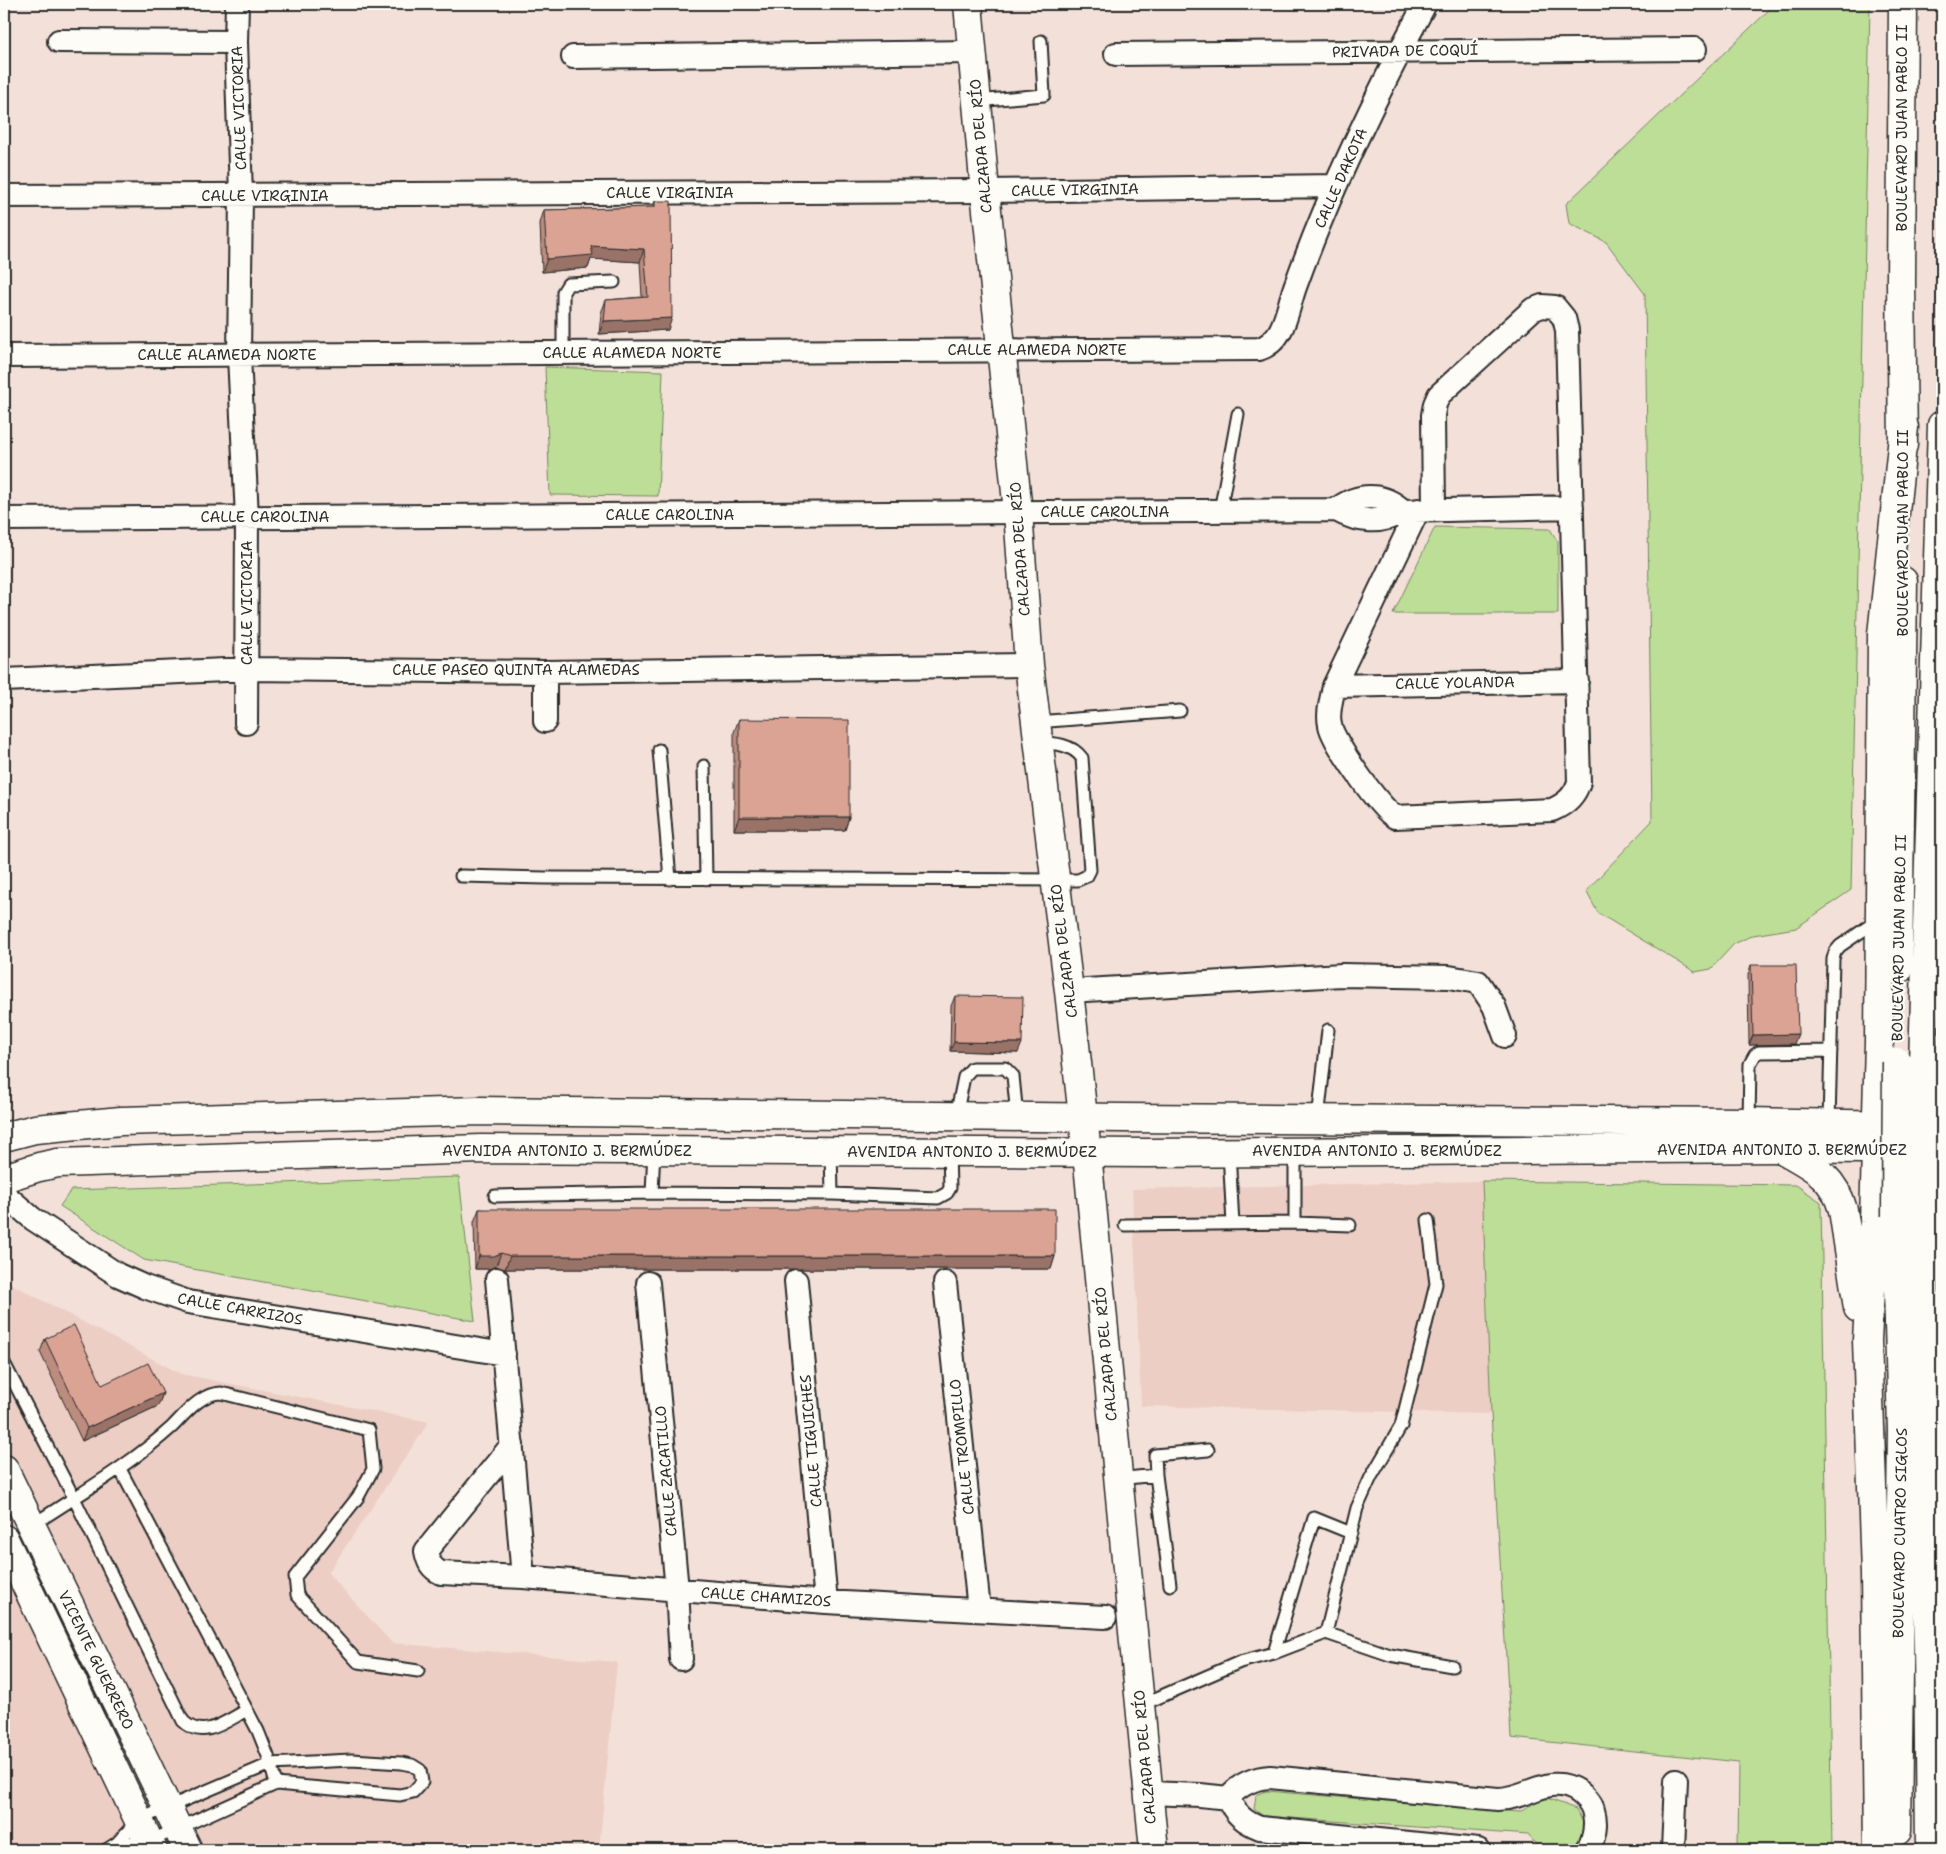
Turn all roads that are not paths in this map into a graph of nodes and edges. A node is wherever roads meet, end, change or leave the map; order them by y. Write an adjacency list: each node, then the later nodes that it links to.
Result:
1 (237, 4): 7 (street, CALLE VICTORIA)
2 (968, 4): 10 (main road, CALZADA DEL RÍO)
3 (1426, 4): 9 (street, CALLE DAKOTA)
4 (1903, 4): 26 (main road, BOULEVARD JUAN PABLO II)
5 (59, 41): 7 (street)
6 (1042, 41): 13 (lane)
7 (236, 42): 17 (street, CALLE VICTORIA)
8 (1694, 49): 9 (street, PRIVADA DE COQUÍ)
9 (1400, 51): 11 (street, PRIVADA DE COQUÍ); 14 (street, CALLE DAKOTA)
10 (973, 52): 12 (street); 13 (main road, CALZADA DEL RÍO)
11 (1116, 54)
12 (573, 57)
13 (977, 101): 15 (main road, CALZADA DEL RÍO)
14 (1335, 186): 15 (street, CALLE VIRGINIA); 20 (street, CALLE DAKOTA)
15 (985, 191): 17 (street, CALLE VIRGINIA); 19 (main road, CALZADA DEL RÍO)
16 (4, 196): 17 (street, CALLE VIRGINIA)
17 (241, 196): 23 (street, CALLE VICTORIA)
18 (614, 282): 21 (lane)
19 (1001, 350): 20 (street, CALLE ALAMEDA NORTE); 21 (street, CALLE ALAMEDA NORTE); 30 (main road, CALZADA DEL RÍO)
20 (1260, 350)
21 (563, 353): 23 (street, CALLE ALAMEDA NORTE)
22 (4, 356): 23 (street, CALLE ALAMEDA NORTE)
23 (239, 356): 31 (street, CALLE VICTORIA)
24 (1238, 414): 28 (lane)
25 (1942, 425): 54 (main road, BOULEVARD JUAN PABLO II)
26 (1904, 428): 49 (main road); 54 (main road, BOULEVARD JUAN PABLO II)
27 (1572, 507): 29 (street); 29 (street); 37 (street)
28 (1220, 511): 29 (street, CALLE CAROLINA); 30 (street, CALLE CAROLINA)
29 (1418, 511): 38 (street)
30 (1018, 512): 31 (street, CALLE CAROLINA); 33 (main road, CALZADA DEL RÍO)
31 (247, 517): 32 (street, CALLE CAROLINA); 34 (street, CALLE VICTORIA)
32 (4, 519)
33 (1029, 665): 35 (street, CALLE PASEO QUINTA ALAMEDAS); 42 (main road, CALZADA DEL RÍO)
34 (247, 669): 35 (street, CALLE PASEO QUINTA ALAMEDAS); 36 (street, CALLE PASEO QUINTA ALAMEDAS); 41 (street, CALLE VICTORIA)
35 (545, 672): 40 (street)
36 (4, 680)
37 (1576, 681): 38 (street, CALLE YOLANDA); 38 (street)
38 (1334, 686)
39 (1180, 711): 42 (lane)
40 (545, 721)
41 (246, 723)
42 (1038, 733): 48 (main road, CALZADA DEL RÍO); 48 (lane)
43 (659, 750): 46 (lane)
44 (704, 766): 47 (lane)
45 (461, 876): 46 (lane)
46 (670, 879): 47 (lane)
47 (706, 879): 48 (lane)
48 (1056, 881): 50 (main road, CALZADA DEL RÍO)
49 (1880, 919): 53 (lane); 54 (main road)
50 (1069, 991): 52 (street); 57 (main road, CALZADA DEL RÍO)
51 (1328, 1030): 58 (lane)
52 (1505, 1036)
53 (1831, 1051): 59 (lane); 60 (lane)
54 (1910, 1062): 63 (main road); 77 (main road, bridge); 78 (main road, BOULEVARD CUATRO SIGLOS, bridge)
55 (956, 1116): 56 (main road, AVENIDA ANTONIO J. BERMÚDEZ); 56 (lane); 62 (main road, AVENIDA ANTONIO J. BERMÚDEZ)
56 (1017, 1116): 57 (main road, AVENIDA ANTONIO J. BERMÚDEZ)
57 (1083, 1118): 58 (main road, AVENIDA ANTONIO J. BERMÚDEZ); 71 (main road, CALZADA DEL RÍO)
58 (1318, 1120): 59 (main road, AVENIDA ANTONIO J. BERMÚDEZ)
59 (1749, 1122): 60 (main road, AVENIDA ANTONIO J. BERMÚDEZ)
60 (1829, 1123): 63 (main road, AVENIDA ANTONIO J. BERMÚDEZ)
61 (1942, 1126): 63 (main road, AVENIDA ANTONIO J. BERMÚDEZ)
62 (4, 1137)
63 (1876, 1138): 64 (main road, AVENIDA ANTONIO J. BERMÚDEZ); 66 (main road, AVENIDA ANTONIO J. BERMÚDEZ); 77 (main road)
64 (1780, 1148): 70 (main road, AVENIDA ANTONIO J. BERMÚDEZ); 88 (main road)
65 (654, 1150): 67 (main road, AVENIDA ANTONIO J. BERMÚDEZ); 72 (main road, AVENIDA ANTONIO J. BERMÚDEZ); 73 (lane)
66 (1942, 1150)
67 (831, 1151): 68 (main road, AVENIDA ANTONIO J. BERMÚDEZ); 75 (lane)
68 (949, 1152): 71 (main road, AVENIDA ANTONIO J. BERMÚDEZ); 75 (lane)
69 (1229, 1152): 70 (main road, AVENIDA ANTONIO J. BERMÚDEZ); 71 (main road, AVENIDA ANTONIO J. BERMÚDEZ); 81 (lane)
70 (1294, 1152): 80 (lane)
71 (1087, 1153): 96 (main road, CALZADA DEL RÍO)
72 (4, 1178)
73 (652, 1193): 75 (lane); 76 (lane)
74 (4, 1194): 89 (street, CALLE CARRIZOS)
75 (832, 1194)
76 (495, 1196)
77 (1885, 1219): 78 (main road); 88 (main road); 128 (main road, BOULEVARD CUATRO SIGLOS)
78 (1933, 1219): 129 (main road, BOULEVARD CUATRO SIGLOS)
79 (1428, 1220): 99 (lane)
80 (1295, 1223): 81 (lane); 83 (lane)
81 (1233, 1224): 82 (lane)
82 (1125, 1225)
83 (1350, 1225)
84 (497, 1279): 89 (street)
85 (796, 1281): 104 (street, CALLE TIGUICHES)
86 (648, 1283): 103 (street, CALLE ZACATILLO)
87 (946, 1283): 105 (street, CALLE TROMPILLO)
88 (1868, 1340): 127 (main road)
89 (504, 1354): 91 (street)
90 (4, 1363): 97 (lane)
91 (512, 1445): 101 (street); 101 (street, CALLE CHAMIZOS)
92 (1208, 1450): 95 (lane)
93 (4, 1469): 98 (main road, VICENTE GUERRERO)
94 (120, 1469): 97 (lane); 111 (lane); 113 (lane)
95 (1156, 1475): 96 (lane); 102 (lane)
96 (1118, 1479): 112 (main road, CALZADA DEL RÍO)
97 (74, 1498): 98 (lane); 113 (lane)
98 (31, 1526): 119 (main road, VICENTE GUERRERO)
99 (1351, 1533): 107 (lane); 108 (lane)
100 (4, 1538): 120 (main road, VICENTE GUERRERO)
101 (523, 1577): 103 (street, CALLE CHAMIZOS)
102 (1170, 1585)
103 (677, 1590): 104 (street, CALLE CHAMIZOS); 109 (street, CALLE ZACATILLO)
104 (826, 1602): 105 (street, CALLE CHAMIZOS)
105 (979, 1610): 106 (street, CALLE CHAMIZOS)
106 (1105, 1617)
107 (1326, 1633): 108 (lane); 110 (lane)
108 (1274, 1653): 112 (lane)
109 (681, 1659)
110 (1452, 1666)
111 (418, 1671)
112 (1141, 1705): 117 (main road, CALZADA DEL RÍO)
113 (247, 1710): 114 (lane)
114 (270, 1764): 116 (lane); 116 (lane); 119 (lane)
115 (1676, 1780): 126 (street)
116 (276, 1784): 119 (lane)
117 (1148, 1793): 118 (street); 123 (main road, CALZADA DEL RÍO)
118 (1228, 1798): 124 (street); 125 (street)
119 (178, 1828): 120 (lane); 120 (lane)
120 (146, 1837): 121 (lane); 121 (lane)
121 (117, 1843): 122 (lane)
122 (106, 1850)
123 (1154, 1850)
124 (1478, 1850)
125 (1586, 1850)
126 (1673, 1850)
127 (1878, 1850)
128 (1896, 1850)
129 (1930, 1850)

